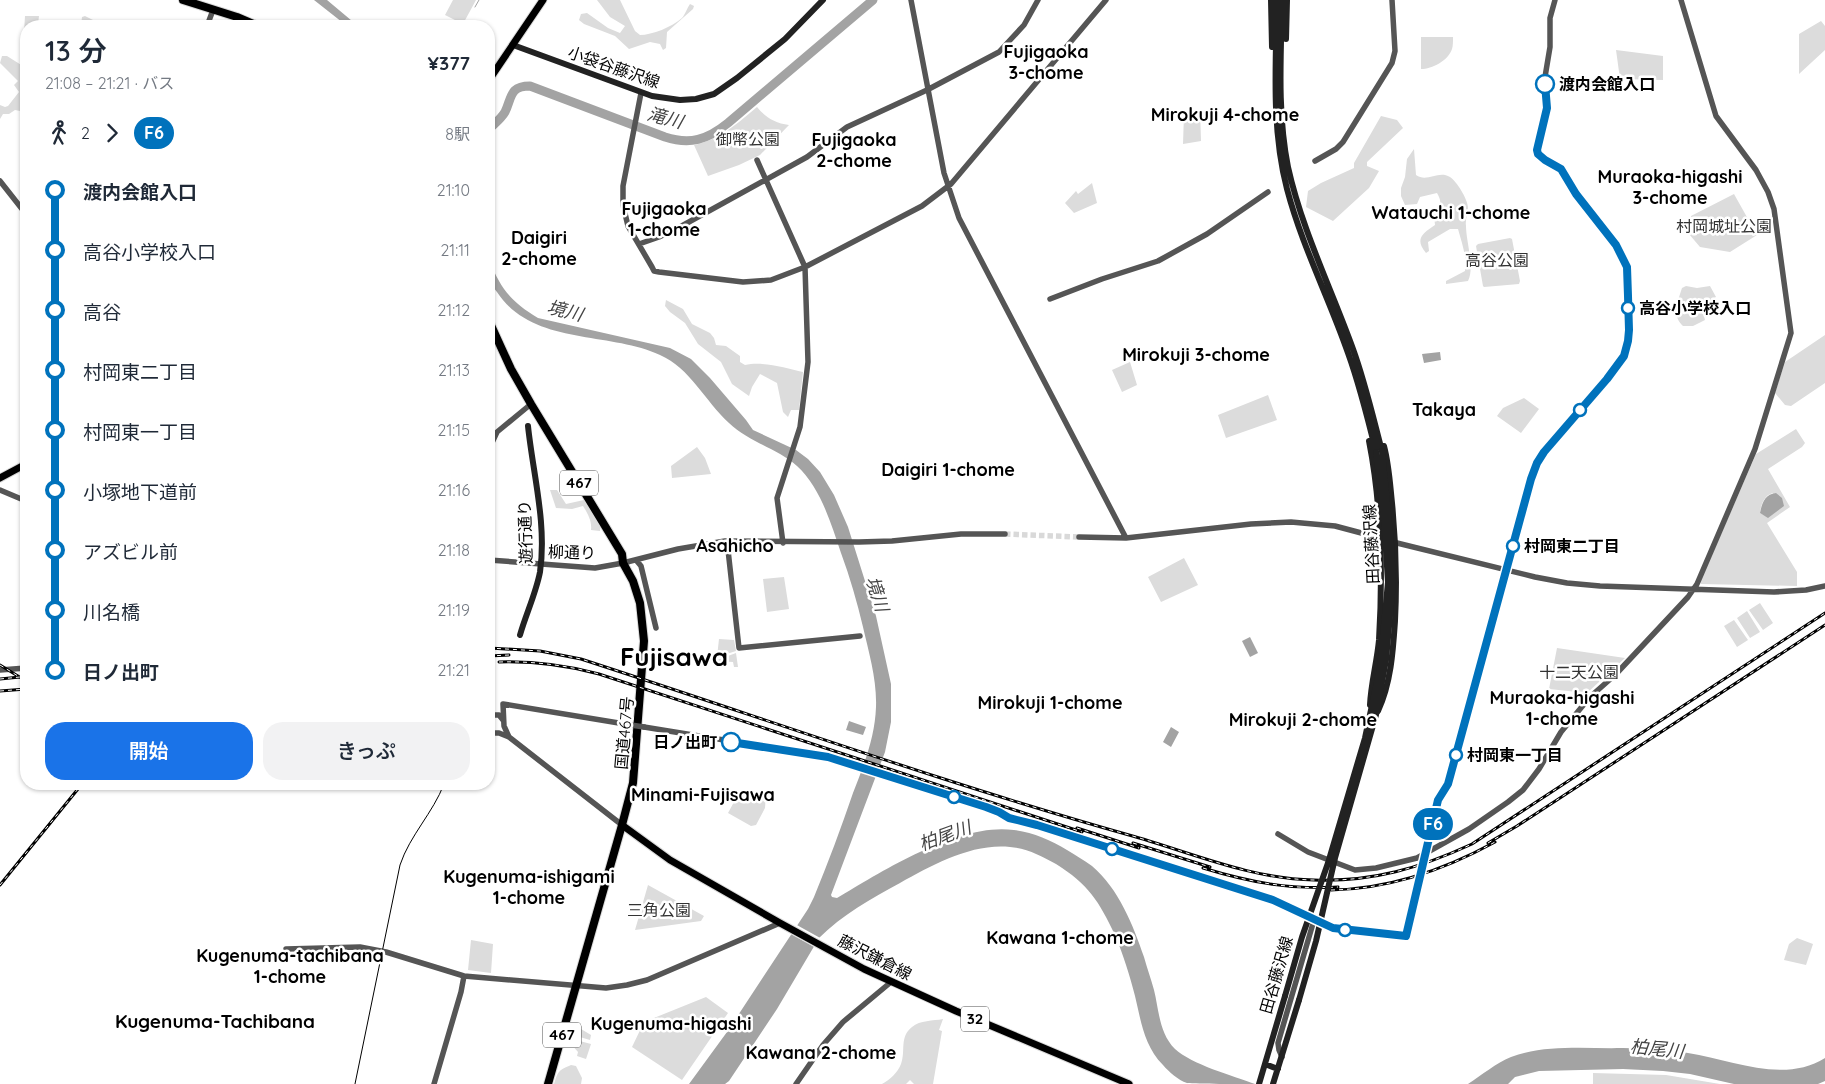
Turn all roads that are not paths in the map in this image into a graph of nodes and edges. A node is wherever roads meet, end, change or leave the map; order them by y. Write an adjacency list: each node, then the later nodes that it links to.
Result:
1 (184, 0): 14 (highway)
2 (543, 0): 17 (main road)
3 (824, 0): 21 (main road, 小袋谷藤沢線)
4 (911, 0): 20 (street)
5 (1038, 0): 20 (street)
6 (1106, 0): 27 (street)
7 (1271, 0): 19 (main road)
8 (1276, 0): 19 (main road, 田谷藤沢線)
9 (1282, 0): 22 (main road, 田谷藤沢線)
10 (1286, 0): 22 (main road)
11 (1392, 0): 24 (street)
12 (1556, 0): 53 (street)
13 (1681, 0): 55 (street)
14 (213, 10): 15 (street); 16 (highway)
15 (210, 20)
16 (241, 20)
17 (513, 45): 18 (main road); 21 (main road, 小袋谷藤沢線)
18 (495, 71)
19 (1276, 71): 34 (main road, 田谷藤沢線)
20 (927, 90): 25 (street); 27 (street)
21 (642, 93): 30 (street)
22 (1281, 101): 34 (main road, 田谷藤沢線)
23 (757, 160): 25 (street)
24 (1314, 161)
25 (766, 180): 30 (street); 31 (street)
26 (0, 181): 29 (street)
27 (947, 188): 31 (street); 44 (street)
28 (1268, 192): 32 (street)
29 (20, 206)
30 (638, 244): 31 (street)
31 (805, 267): 48 (street)
32 (1050, 299)
33 (495, 334): 35 (highway, 国道467号 / 467)
34 (1365, 394): 45 (main road); 47 (main road); 62 (main road, 田谷藤沢線, bridge)
35 (531, 404): 37 (street); 51 (highway, 国道467号 / 467)
36 (528, 426): 52 (main road, 遊行通り)
37 (495, 436)
38 (20, 467): 39 (main road)
39 (0, 478)
40 (0, 490): 41 (street)
41 (20, 498)
42 (1005, 534): 48 (street, 柳通り)
43 (1079, 537): 44 (street)
44 (1126, 538): 45 (street)
45 (1381, 539): 47 (street); 62 (main road, bridge)
46 (727, 541): 48 (street, 柳通り); 50 (street, 柳通り); 58 (street)
47 (1396, 542): 53 (street); 62 (main road, bridge)
48 (783, 543)
49 (495, 560): 52 (street, 柳通り)
50 (636, 560): 51 (street, 柳通り); 56 (street)
51 (623, 563): 52 (street, 柳通り); 66 (highway, 国道467号 / 467)
52 (541, 564): 57 (main road, 遊行通り)
53 (1506, 570): 55 (street); 68 (street)
54 (1825, 586): 55 (street)
55 (1694, 590): 67 (street)
56 (656, 628)
57 (520, 635)
58 (860, 636)
59 (20, 668): 60 (street)
60 (0, 670)
61 (495, 715): 63 (street)
62 (1373, 717): 77 (main road, 田谷藤沢線, bridge); 78 (main road, 田谷藤沢線, bridge)
63 (504, 722): 64 (street); 65 (street); 70 (street, bridge)
64 (497, 732): 65 (street)
65 (509, 737): 66 (street)
66 (622, 825): 71 (main road, 藤沢鎌倉線 / 32); 75 (highway, 国道467号 / 467)
67 (1278, 834)
68 (1427, 847)
69 (1418, 888): 70 (street)
70 (1314, 920): 76 (street)
71 (780, 923): 74 (main road, 藤沢鎌倉線 / 32); 75 (street)
72 (286, 949): 73 (street)
73 (464, 976): 75 (street); 81 (street)
74 (891, 982): 83 (street); 84 (main road, 藤沢鎌倉線 / 32)
75 (576, 985): 82 (highway, 国道467号 / 467)
76 (1278, 1043): 77 (street); 78 (street)
77 (1282, 1057): 79 (main road, 田谷藤沢線)
78 (1266, 1061): 79 (main road); 80 (main road, 田谷藤沢線)
79 (1278, 1068): 85 (main road, 田谷藤沢線)
80 (1259, 1083)
81 (434, 1084)
82 (548, 1084)
83 (796, 1084)
84 (1129, 1084)
85 (1273, 1084)

